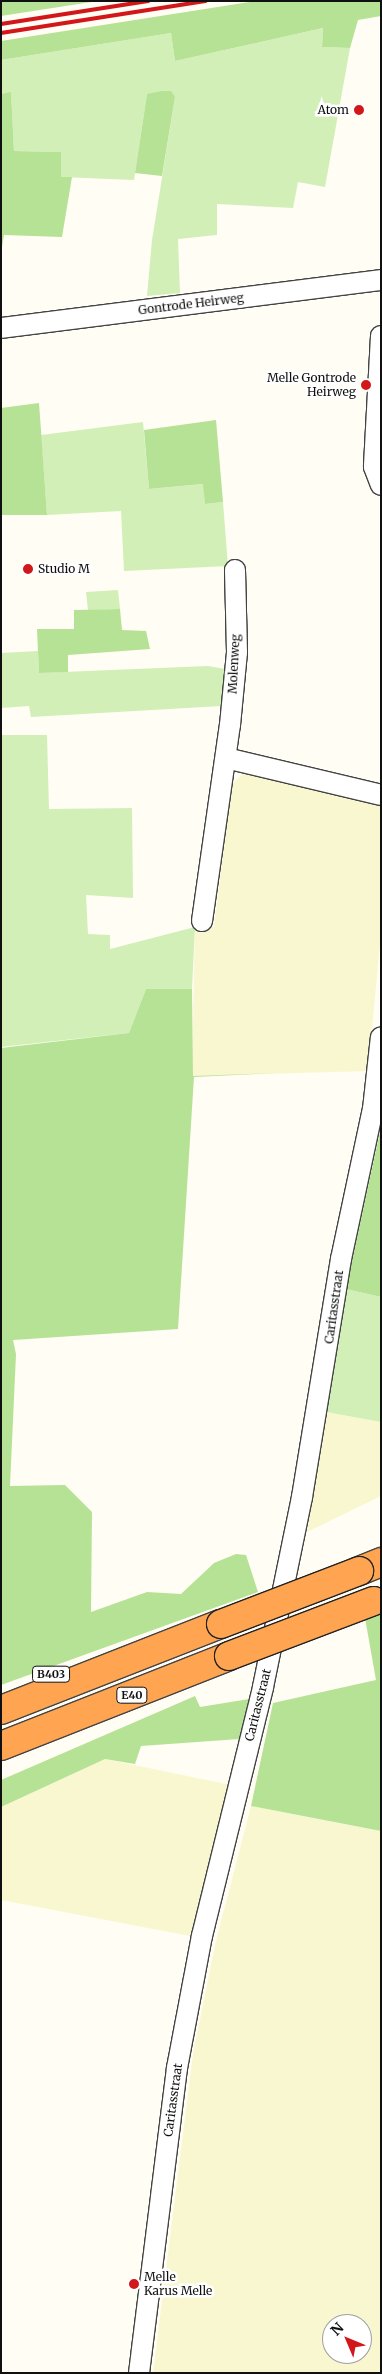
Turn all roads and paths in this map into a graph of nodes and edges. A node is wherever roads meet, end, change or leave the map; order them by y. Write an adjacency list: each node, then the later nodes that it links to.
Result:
1 (381, 280): 2 (street); 3 (street, Gontrode Heirweg)
2 (381, 292)
3 (1, 328)
4 (381, 336): 5 (street)
5 (381, 485)
6 (235, 570): 7 (street, Molenweg)
7 (226, 758): 8 (street); 9 (street, Molenweg)
8 (381, 795)
9 (202, 921)
10 (381, 1037): 17 (street, Caritasstraat)
11 (370, 1566): 13 (highway, bridge)
12 (378, 1599): 16 (highway, E40, bridge)
13 (190, 1636): 14 (highway, B403); 15 (highway)
14 (1, 1694)
15 (1, 1710)
16 (1, 1746)
17 (139, 2373)

